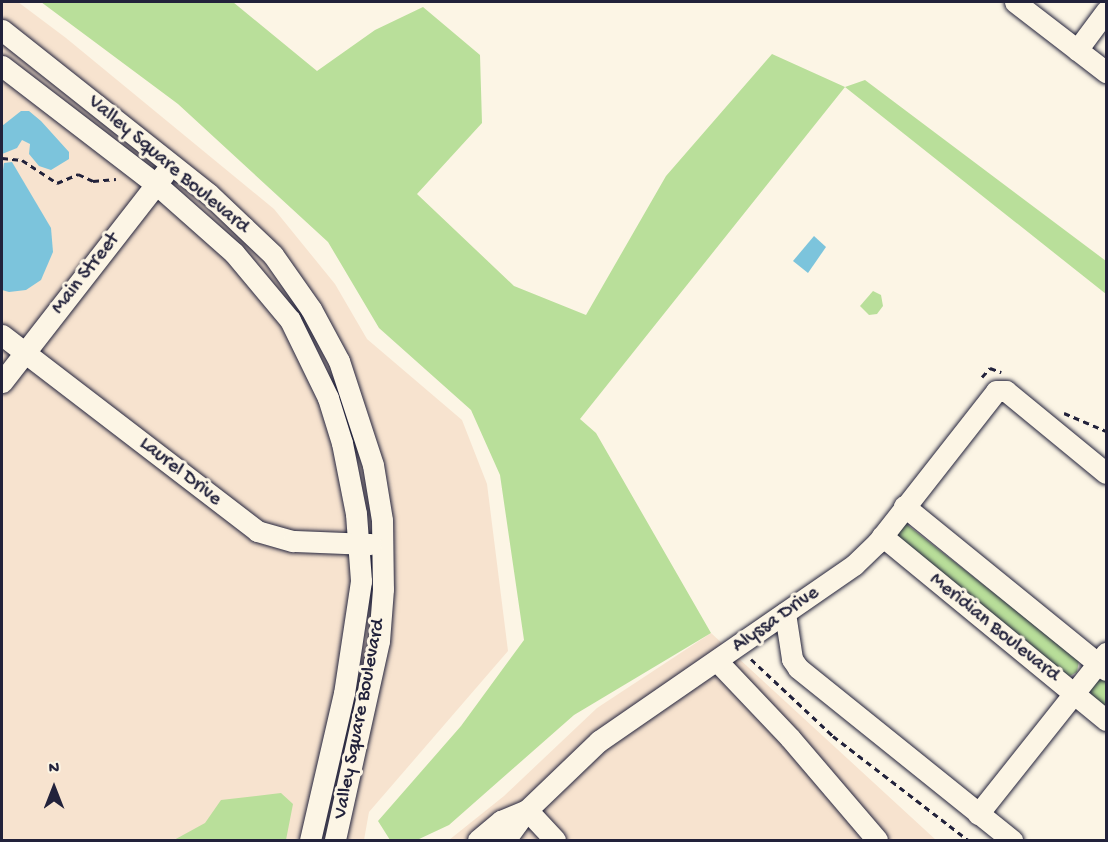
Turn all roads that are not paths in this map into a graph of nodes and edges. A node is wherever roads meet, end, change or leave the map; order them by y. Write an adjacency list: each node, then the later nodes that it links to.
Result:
1 (1015, 2): 4 (street)
2 (1107, 11): 4 (street)
3 (2, 30): 7 (street, Valley Square Boulevard)
4 (1077, 50): 6 (street)
5 (2, 66): 8 (street, Valley Square Boulevard)
6 (1107, 72)
7 (171, 166): 8 (street, Main Street); 16 (street, Valley Square Boulevard)
8 (156, 184): 10 (street, Main Street); 15 (street, Valley Square Boulevard)
9 (2, 335): 10 (street, Laurel Drive)
10 (25, 352): 11 (street, Main Street); 15 (street, Laurel Drive)
11 (2, 382)
12 (1107, 473): 13 (street, Alyssa Drive)
13 (904, 506): 14 (street, Alyssa Drive); 19 (street, Meridian Boulevard)
14 (882, 536): 17 (street, Alyssa Drive); 20 (street, Meridian Boulevard)
15 (359, 544): 16 (street, Laurel Drive); 24 (street, Valley Square Boulevard)
16 (383, 544): 25 (street, Valley Square Boulevard)
17 (785, 613): 18 (street, Alyssa Drive); 23 (street)
18 (717, 661): 22 (street, Alyssa Drive); 29 (street)
19 (1104, 662): 20 (street)
20 (1074, 694): 21 (street, Meridian Boulevard); 23 (street)
21 (1107, 720)
22 (527, 810): 26 (street, Alyssa Drive); 27 (street, Alyssa Drive); 28 (street)
23 (978, 814): 30 (street)
24 (310, 840)
25 (335, 840)
26 (478, 840)
27 (505, 840)
28 (555, 840)
29 (878, 840)
30 (1012, 840)

